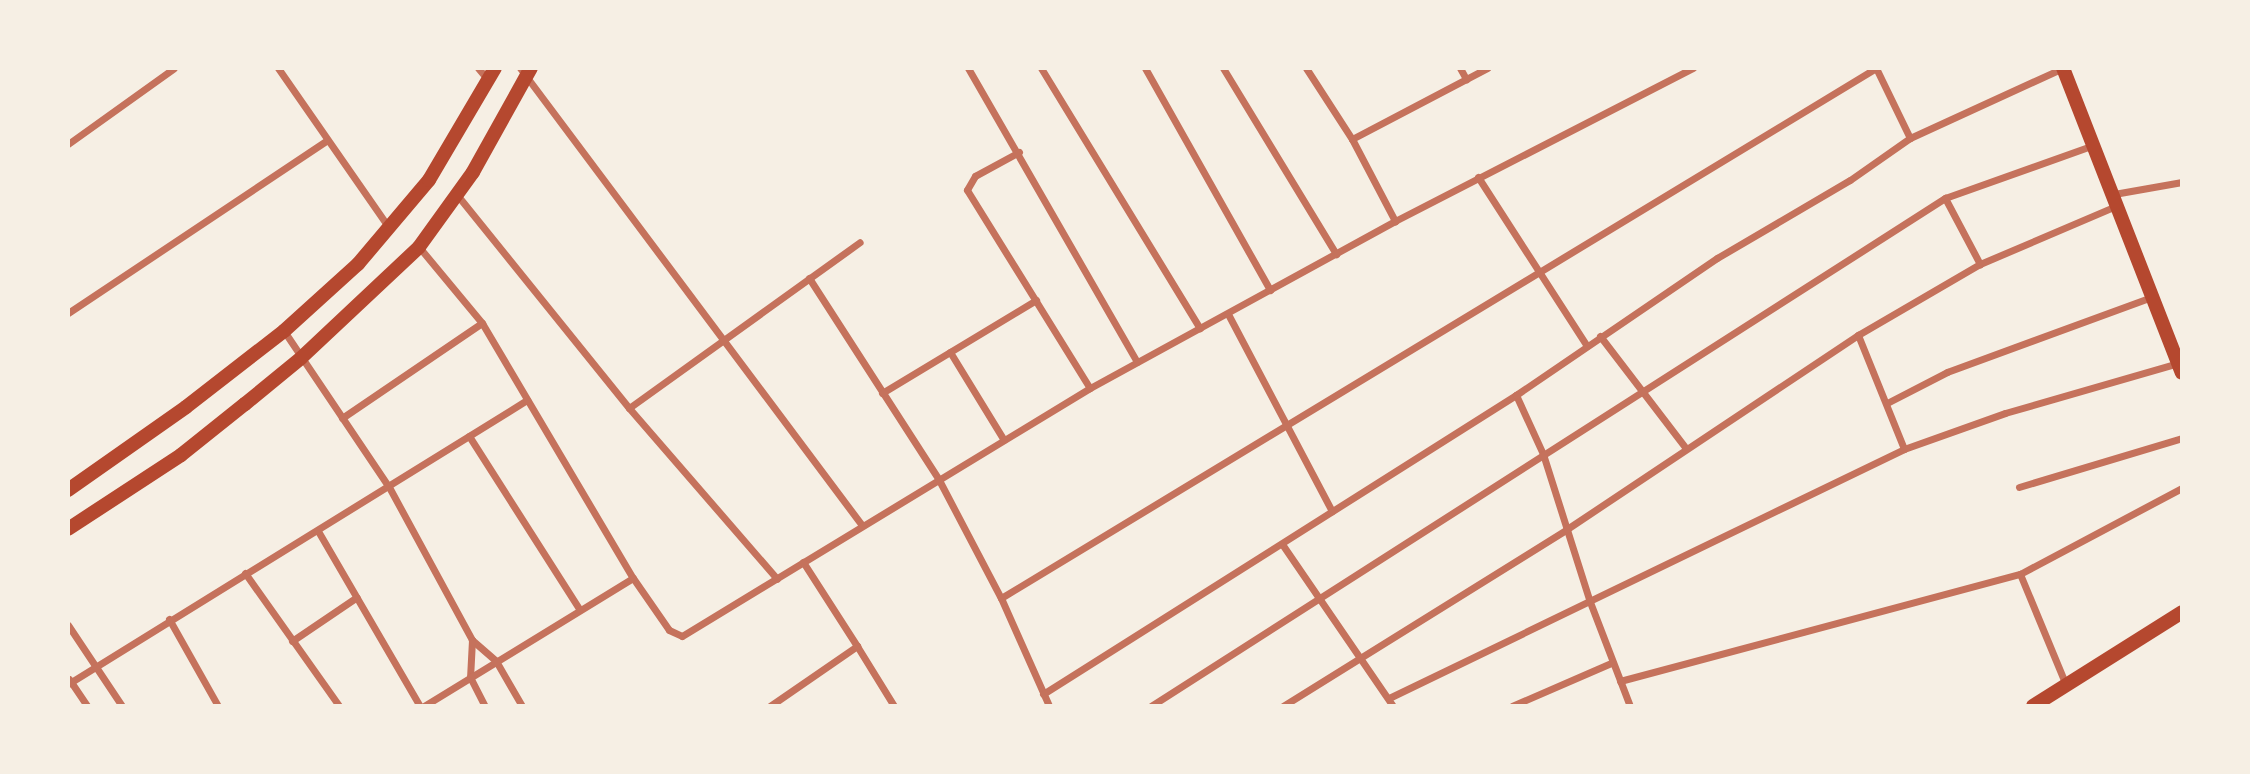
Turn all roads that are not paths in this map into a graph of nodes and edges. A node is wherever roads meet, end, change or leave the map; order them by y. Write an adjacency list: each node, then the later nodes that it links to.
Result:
1 (174, 68): 20 (street)
2 (278, 68): 19 (street)
3 (478, 68): 15 (street)
4 (968, 68): 22 (street)
5 (1041, 68): 42 (street)
6 (1145, 68): 36 (street)
7 (1223, 68): 32 (street)
8 (1306, 68): 18 (street)
9 (1460, 68): 16 (street)
10 (1487, 68): 16 (street)
11 (1693, 68): 23 (street)
12 (1876, 68): 17 (street); 34 (street)
13 (2063, 68): 17 (street); 21 (main road)
14 (526, 71): 25 (main road); 46 (street)
15 (491, 75): 29 (main road)
16 (1466, 79): 18 (street)
17 (1910, 138): 45 (street)
18 (1352, 139): 28 (street)
19 (326, 141): 29 (street); 39 (street)
20 (68, 144)
21 (2094, 145): 26 (street); 27 (main road)
22 (1019, 152): 38 (street); 50 (street)
23 (1478, 177): 28 (street); 34 (street)
24 (2182, 182): 27 (street)
25 (458, 197): 31 (main road); 58 (street)
26 (1945, 198): 33 (street); 53 (street)
27 (2116, 200): 33 (street); 37 (main road)
28 (1395, 221): 32 (street)
29 (391, 229): 43 (main road)
30 (860, 242): 35 (street)
31 (419, 247): 41 (street); 49 (main road)
32 (1336, 254): 36 (street)
33 (1980, 264): 44 (street)
34 (1538, 269): 47 (street); 60 (street)
35 (809, 278): 46 (street); 54 (street)
36 (1270, 290): 40 (street)
37 (2152, 297): 51 (main road); 57 (street)
38 (1036, 300): 48 (street); 52 (street)
39 (68, 313)
40 (1228, 314): 42 (street); 60 (street)
41 (482, 323): 56 (street); 59 (street)
42 (1200, 328): 50 (street)
43 (284, 331): 49 (street); 71 (main road)
44 (1858, 335): 57 (street); 64 (street)
45 (1600, 336): 47 (street); 53 (street)
46 (724, 341): 58 (street); 73 (street)
47 (1587, 346): 55 (street)
48 (950, 352): 54 (street); 63 (street)
49 (301, 358): 59 (street); 74 (main road)
50 (1137, 362): 52 (street)
51 (2180, 368): 65 (street)
52 (1090, 388): 63 (street)
53 (1640, 392): 64 (street); 66 (street)
54 (882, 393): 67 (street)
55 (1516, 395): 66 (street); 72 (street)
56 (527, 400): 61 (street); 81 (street)
57 (1887, 403): 65 (street)
58 (629, 408): 82 (street)
59 (342, 418): 68 (street)
60 (1288, 426): 72 (street); 84 (street)
61 (469, 436): 68 (street); 87 (street)
62 (2182, 438): 69 (street)
63 (1004, 440): 67 (street)
64 (1685, 447): 75 (street)
65 (1904, 449): 86 (street)
66 (1543, 454): 75 (street); 85 (street)
67 (939, 480): 73 (street); 84 (street)
68 (389, 487): 76 (street); 92 (street)
69 (2019, 487)
70 (2182, 488): 80 (street)
71 (68, 490)
72 (1332, 511): 77 (street)
73 (861, 524): 78 (street)
74 (68, 529)
75 (1567, 529): 86 (street); 94 (street)
76 (318, 531): 79 (street); 83 (street)
77 (1282, 544): 85 (street); 102 (street)
78 (803, 562): 82 (street); 93 (street)
79 (245, 573): 89 (street); 91 (street)
80 (2020, 575): 100 (street); 101 (street)
81 (633, 578): 82 (street); 87 (street)
82 (777, 579)
83 (357, 597): 91 (street); 108 (street)
84 (1001, 598): 102 (street)
85 (1322, 598): 94 (street); 114 (street)
86 (1590, 602): 96 (street); 103 (street)
87 (580, 610): 95 (street)
88 (2182, 612): 101 (main road)
89 (169, 619): 97 (street); 106 (street)
90 (68, 625): 97 (street)
91 (292, 640): 107 (street)
92 (472, 640): 95 (street); 98 (street)
93 (857, 646): 111 (street); 112 (street)
94 (1360, 654): 103 (street); 115 (street)
95 (496, 661): 98 (street); 110 (street)
96 (1611, 663): 100 (street); 116 (street)
97 (96, 665): 99 (street); 105 (street)
98 (470, 677): 108 (street); 109 (street)
99 (69, 681): 104 (street)
100 (1620, 681): 117 (street)
101 (2066, 685): 118 (main road)
102 (1043, 694): 113 (street)
103 (1391, 702)
104 (87, 706)
105 (122, 706)
106 (218, 706)
107 (339, 706)
108 (422, 706)
109 (485, 706)
110 (522, 706)
111 (770, 706)
112 (894, 706)
113 (1049, 706)
114 (1151, 706)
115 (1283, 706)
116 (1511, 706)
117 (1630, 706)
118 (2034, 706)

